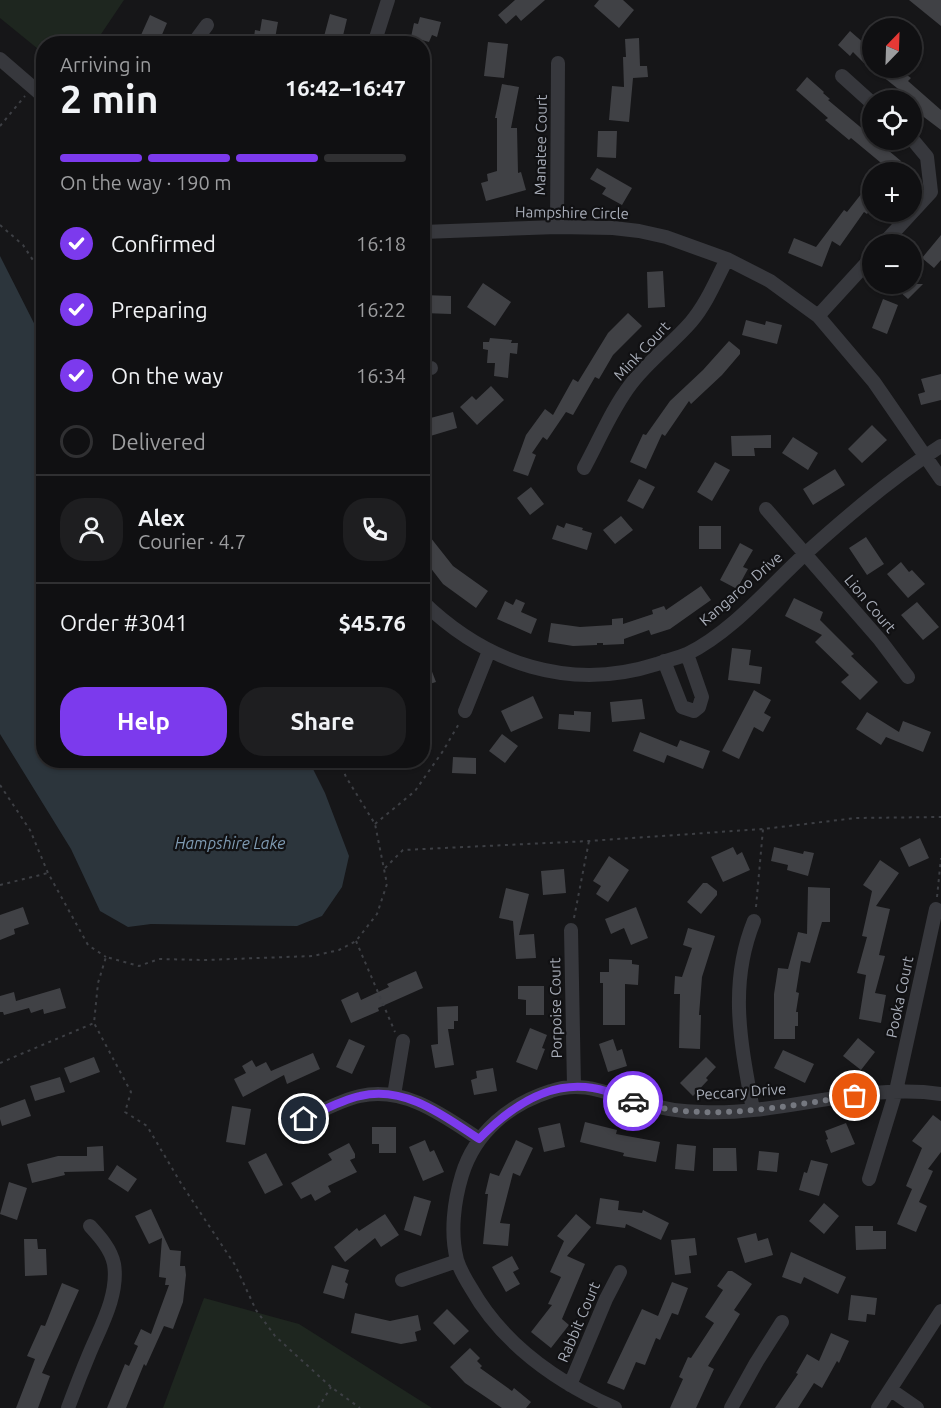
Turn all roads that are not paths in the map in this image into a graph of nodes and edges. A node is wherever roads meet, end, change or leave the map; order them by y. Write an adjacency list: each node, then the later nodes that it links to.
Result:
1 (388, 0): 4 (street)
2 (207, 25): 3 (street)
3 (199, 36)
4 (377, 36)
5 (0, 59): 8 (street)
6 (558, 63): 11 (street, Manatee Court)
7 (842, 76): 9 (street)
8 (36, 90)
9 (862, 94)
10 (921, 150): 13 (street)
11 (557, 227): 12 (street, Hampshire Circle); 14 (street, Hampshire Circle)
12 (430, 232)
13 (892, 234)
14 (727, 258): 16 (street, Hampshire Circle); 19 (street, Mink Court)
15 (862, 268): 16 (street)
16 (818, 316): 18 (street, Hampshire Circle)
17 (941, 446): 18 (street, Kangaroo Drive)
18 (925, 456): 20 (street, Hampshire Circle); 22 (street, Kangaroo Drive)
19 (584, 468)
20 (941, 479)
21 (766, 509): 22 (street, Lion Court)
22 (805, 554): 25 (street, Kangaroo Drive); 27 (street, Lion Court)
23 (430, 608): 24 (street, Kangaroo Drive)
24 (489, 651): 26 (street, Kangaroo Drive); 28 (street)
25 (687, 654): 26 (street, Kangaroo Drive); 26 (street)
26 (664, 661)
27 (908, 677)
28 (465, 711)
29 (936, 909): 34 (street, Pooka Court)
30 (754, 921): 37 (street)
31 (571, 930): 33 (street, Porpoise Court)
32 (403, 1041): 36 (street)
33 (574, 1086): 37 (street, Peccary Drive); 39 (street, Peccary Drive)
34 (896, 1091): 35 (street, Peccary Drive); 37 (street, Peccary Drive); 40 (street, Pooka Court)
35 (941, 1094)
36 (394, 1095): 38 (street); 39 (street)
37 (753, 1110)
38 (304, 1119)
39 (479, 1139): 42 (street, Peccary Drive)
40 (869, 1179)
41 (90, 1226): 49 (street)
42 (457, 1261): 44 (street); 47 (street, Peccary Drive)
43 (620, 1272): 47 (street, Rabbit Court)
44 (402, 1280)
45 (941, 1311): 48 (street)
46 (782, 1322): 51 (street)
47 (570, 1385): 50 (street, Peccary Drive)
48 (891, 1390): 52 (street); 53 (street)
49 (68, 1408)
50 (615, 1408)
51 (731, 1408)
52 (878, 1408)
53 (917, 1408)

